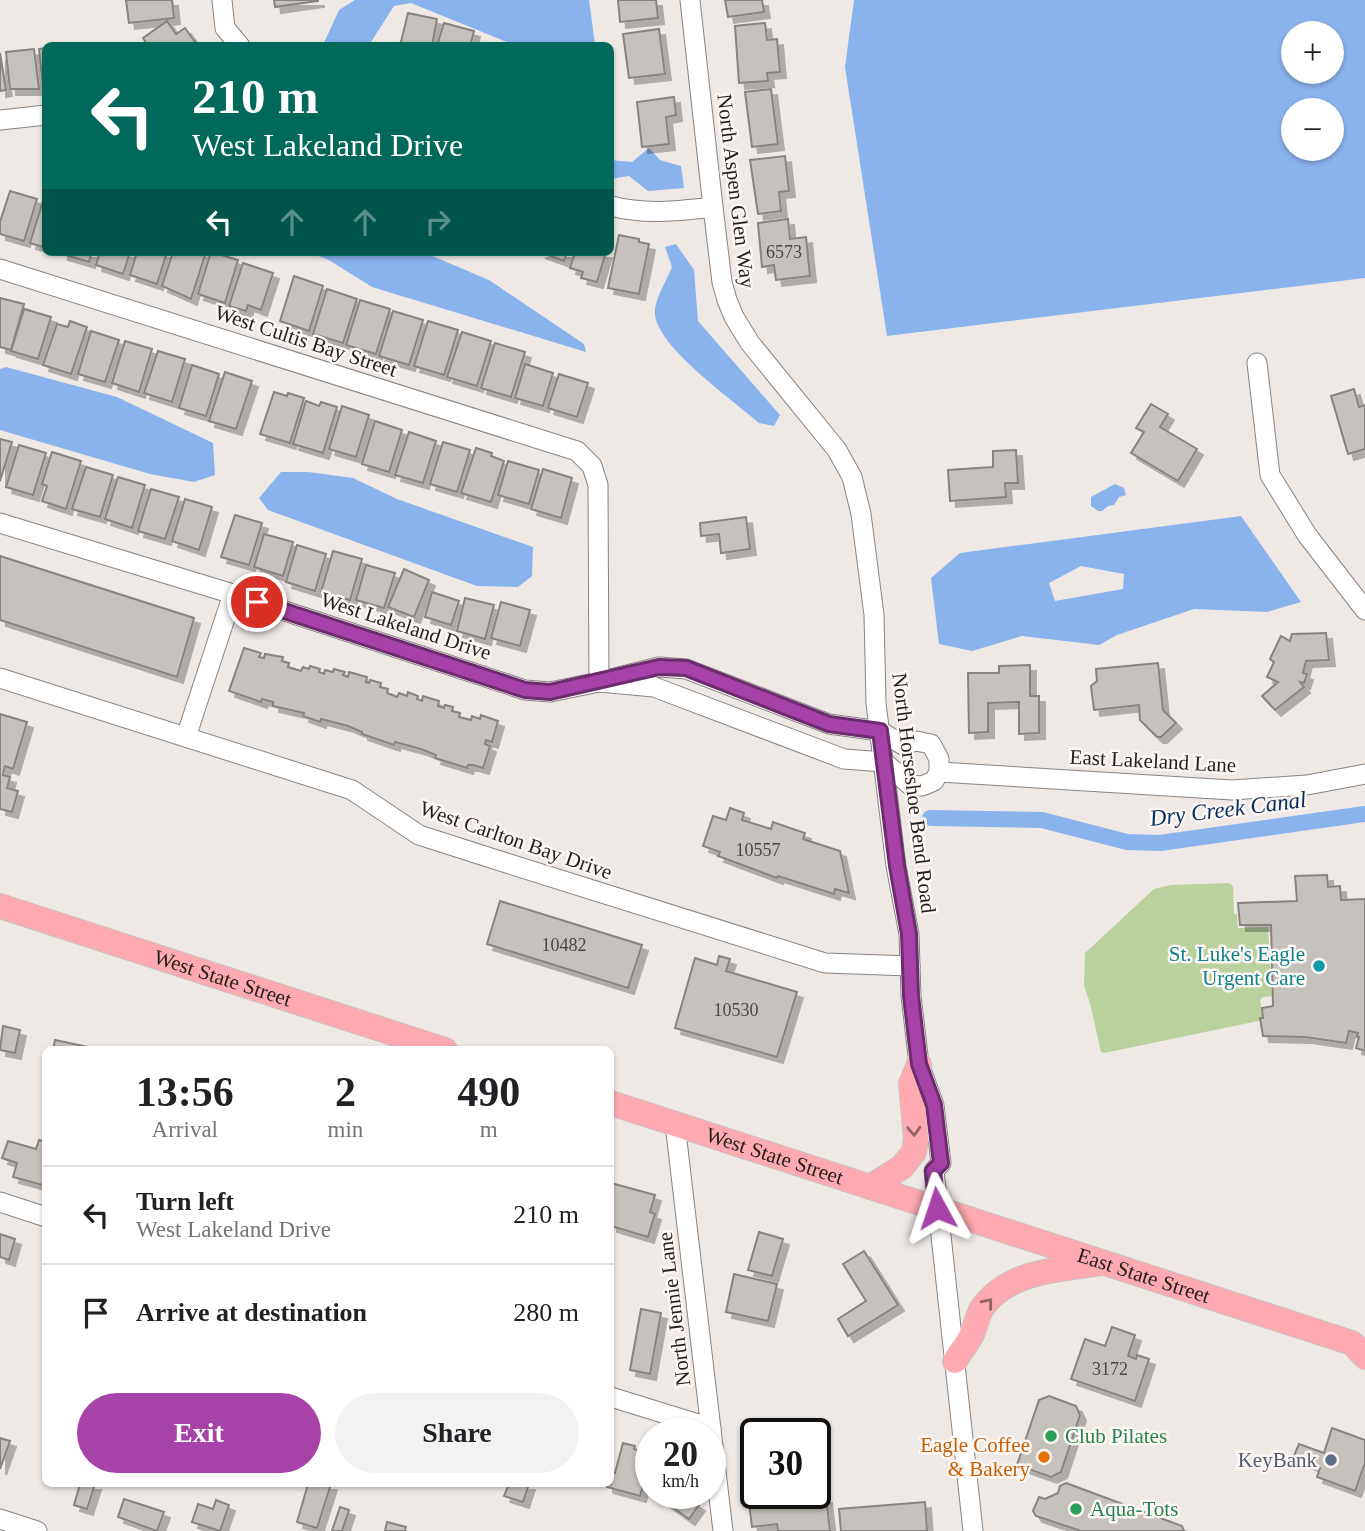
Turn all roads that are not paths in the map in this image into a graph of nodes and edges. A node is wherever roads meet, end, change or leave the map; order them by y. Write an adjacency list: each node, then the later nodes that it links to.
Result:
1 (222, 0): 3 (street)
2 (690, 0): 7 (street, North Aspen Glen Way)
3 (237, 42)
4 (42, 115): 5 (street)
5 (0, 120)
6 (614, 207): 7 (street)
7 (713, 207): 10 (street, North Aspen Glen Way)
8 (0, 269): 15 (street, West Cultis Bay Street)
9 (1257, 363): 13 (street)
10 (861, 513): 16 (street, North Horseshoe Bend Road)
11 (0, 523): 12 (street, West Lakeland Drive)
12 (233, 594): 15 (street, West Lakeland Drive); 17 (street)
13 (1365, 610)
14 (0, 678): 17 (street, West Carlton Bay Drive)
15 (599, 682): 16 (street, West Lakeland Drive); 18 (street, West Lakeland Drive)
16 (880, 731): 18 (street, North Horseshoe Bend Road); 19 (street)
17 (186, 737): 22 (street, West Carlton Bay Drive)
18 (884, 762): 19 (street, East Lakeland Lane); 22 (street, North Horseshoe Bend Road)
19 (939, 772): 20 (street, East Lakeland Lane)
20 (1365, 774)
21 (0, 906): 23 (main road, West State Street)
22 (910, 966): 24 (street, North Horseshoe Bend Road)
23 (433, 1046)
24 (919, 1064): 27 (main road, one-way to 27); 29 (street, North Horseshoe Bend Road)
25 (614, 1105): 26 (main road, West State Street)
26 (675, 1124): 27 (main road, West State Street); 36 (street, North Jennie Lane)
27 (870, 1187): 29 (main road, West State Street)
28 (0, 1202): 30 (street)
29 (937, 1208): 31 (main road, East State Street); 33 (street, North Horseshoe Bend Road)
30 (42, 1216)
31 (1105, 1262): 32 (main road, East State Street); 33 (main road, one-way to 31)
32 (1361, 1347)
33 (955, 1361): 41 (street, North Horseshoe Bend Road)
34 (614, 1397): 35 (street)
35 (680, 1418)
36 (710, 1418)
37 (720, 1509): 40 (street, North Jennie Lane)
38 (0, 1519): 39 (street)
39 (37, 1531)
40 (723, 1531)
41 (973, 1531)

